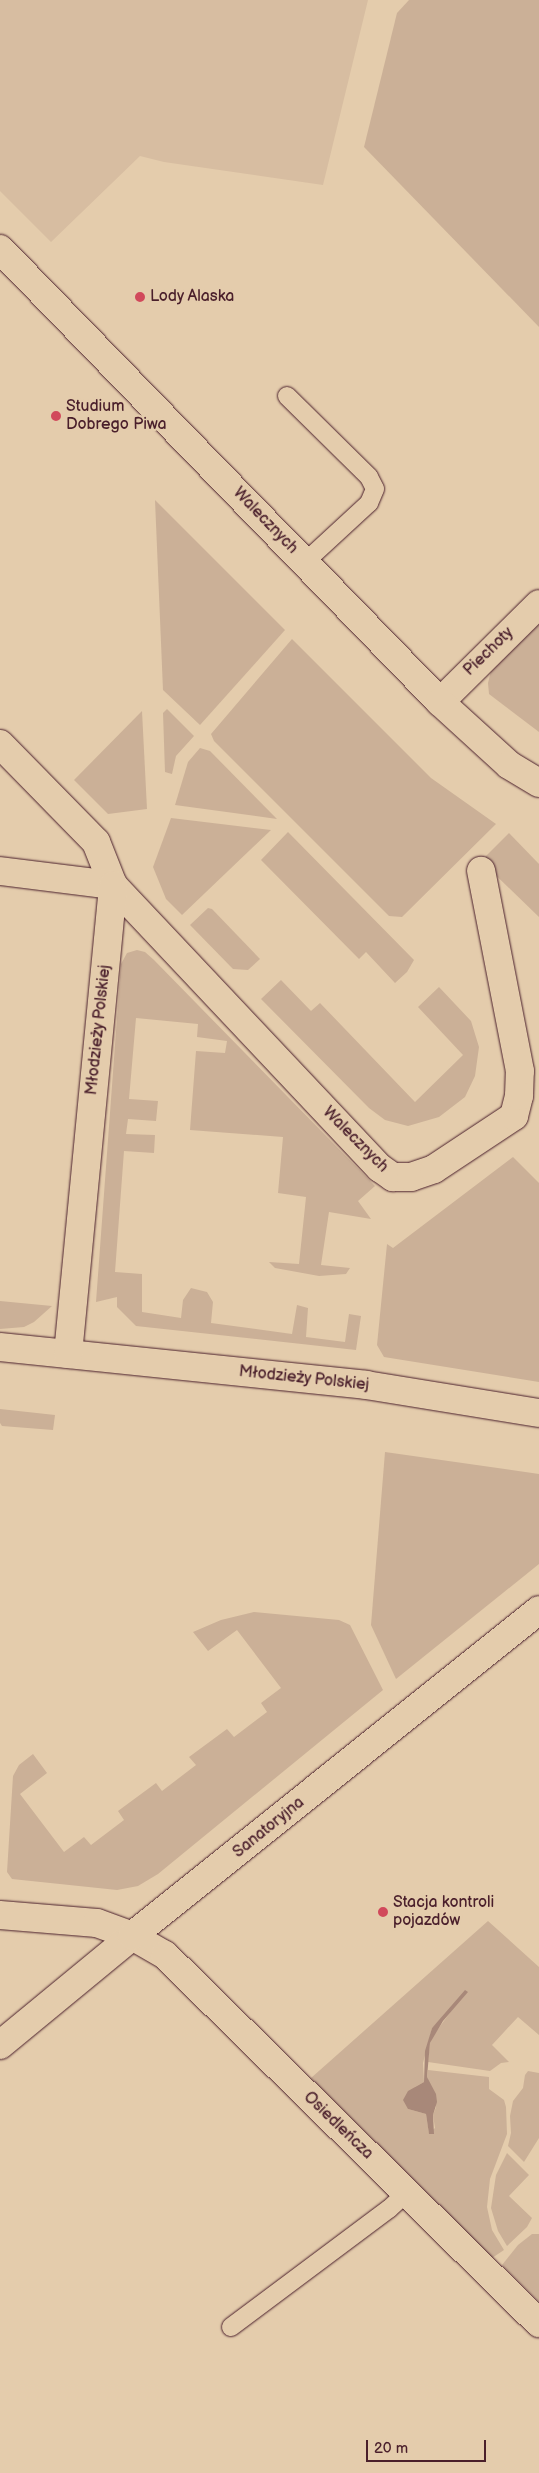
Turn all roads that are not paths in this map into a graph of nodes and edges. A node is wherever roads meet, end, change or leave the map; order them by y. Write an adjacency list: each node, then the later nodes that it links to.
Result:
1 (0, 249): 3 (street, Walecznych)
2 (286, 396): 3 (lane)
3 (305, 562): 5 (street, Walecznych)
4 (539, 604): 5 (street, Piechoty)
5 (440, 702): 7 (street, Walecznych)
6 (0, 744): 10 (street)
7 (539, 783)
8 (0, 870): 10 (street)
9 (481, 871): 10 (street, Walecznych)
10 (113, 885): 12 (street, Młodzieży Polskiej)
11 (0, 1347): 12 (street, Młodzieży Polskiej)
12 (68, 1354): 13 (street, Młodzieży Polskiej)
13 (539, 1413)
14 (539, 1610): 16 (street, Sanatoryjna)
15 (0, 1915): 16 (street, Osiedleńcza)
16 (132, 1936): 17 (street, Sanatoryjna); 18 (street, Osiedleńcza)
17 (0, 2045)
18 (406, 2192): 19 (street, Osiedleńcza); 20 (lane)
19 (539, 2323)
20 (231, 2328)

